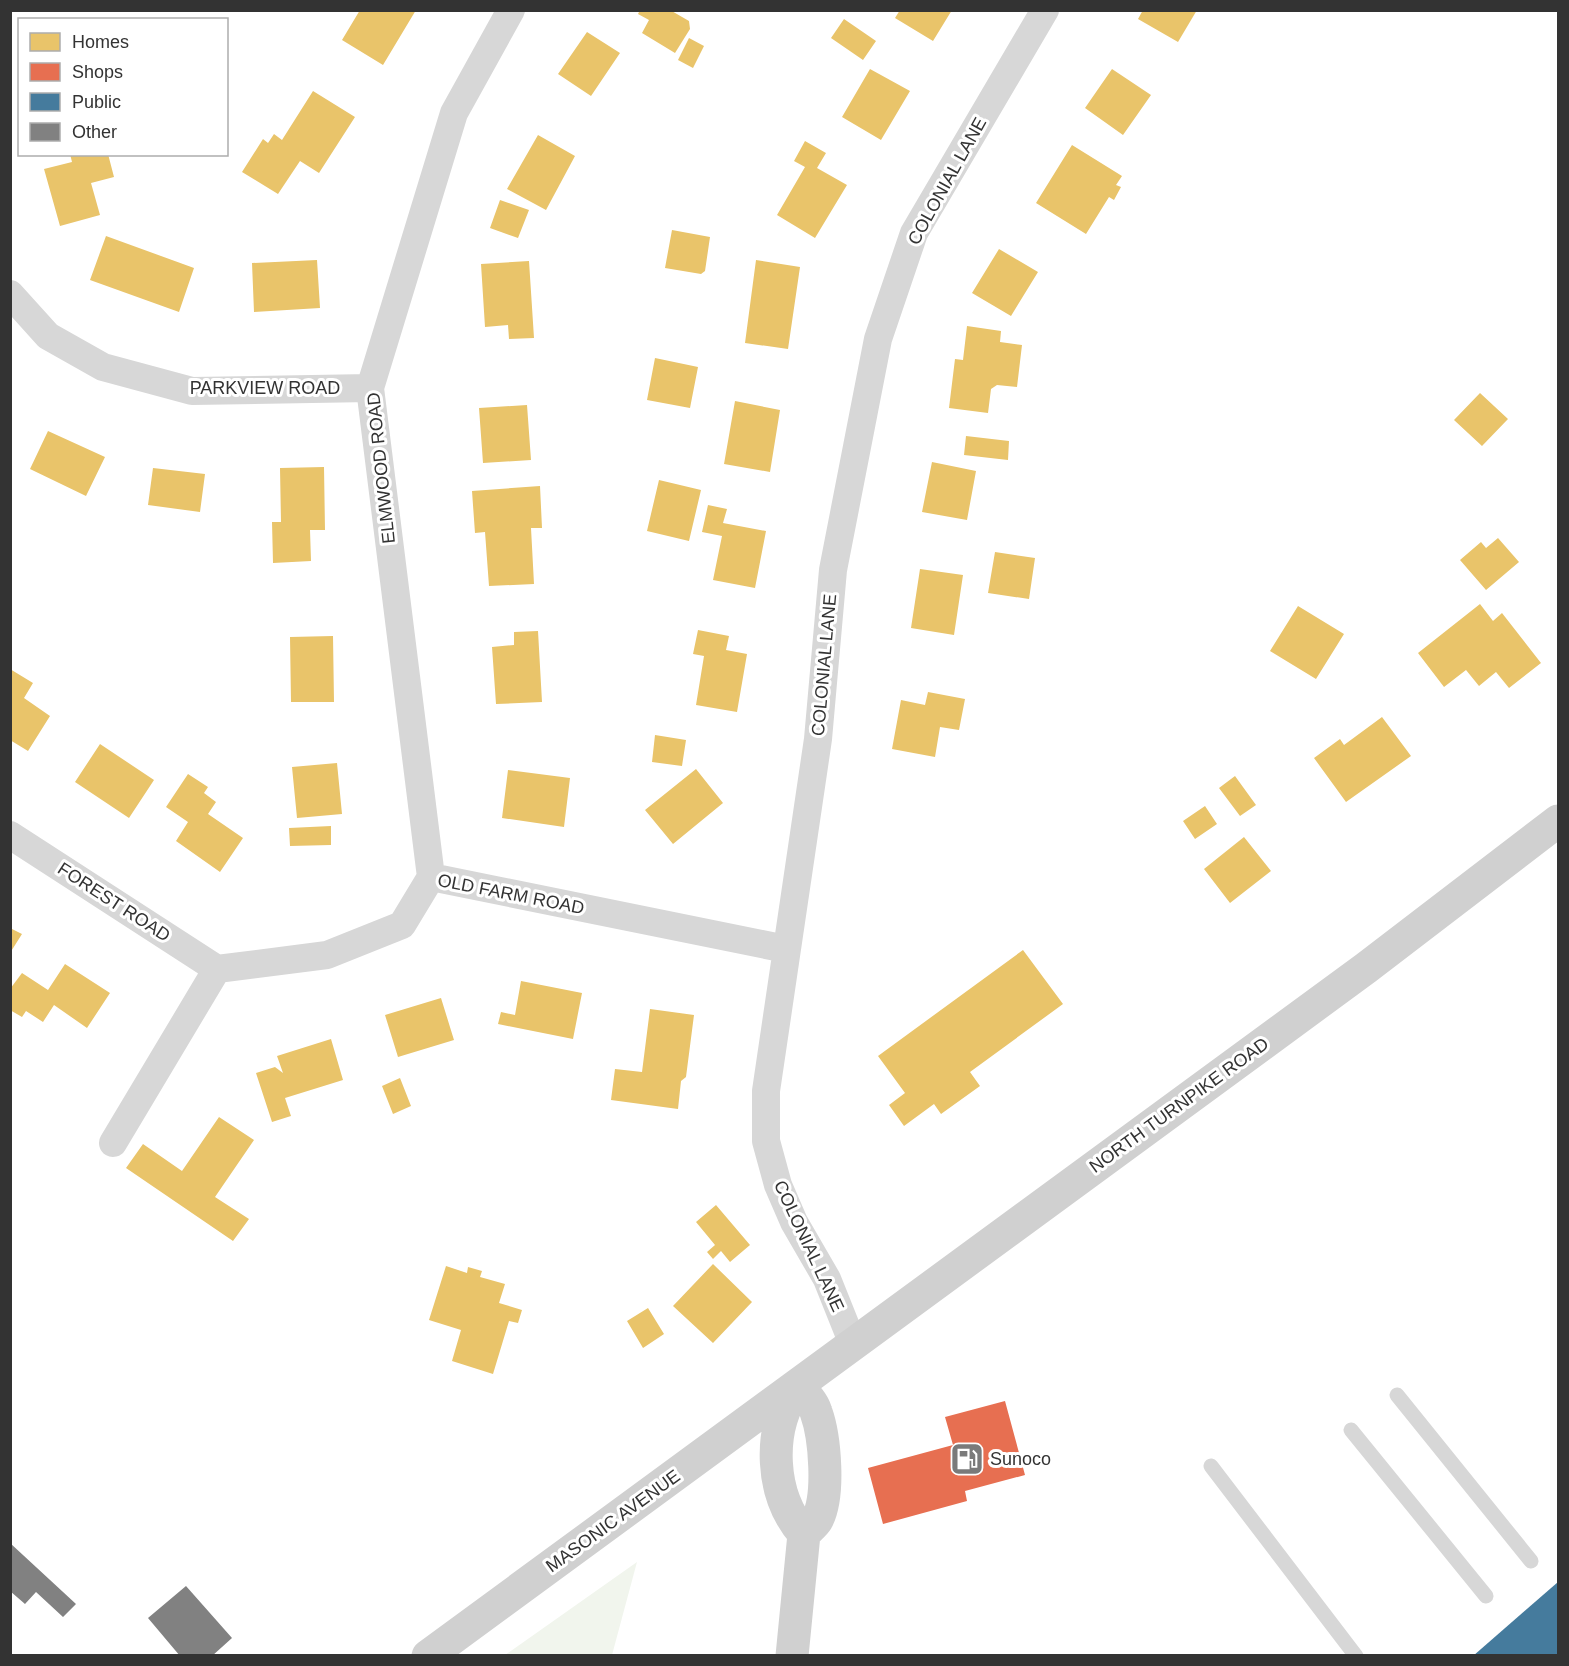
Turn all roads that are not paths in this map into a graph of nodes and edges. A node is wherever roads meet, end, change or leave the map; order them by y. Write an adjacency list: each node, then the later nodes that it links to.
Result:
1 (512, 10): 4 (street, ELMWOOD ROAD)
2 (1045, 10): 8 (street, COLONIAL LANE)
3 (10, 294): 4 (street, PARKVIEW ROAD)
4 (370, 388): 7 (street, ELMWOOD ROAD)
5 (1558, 821): 11 (main road, NORTH TURNPIKE ROAD)
6 (10, 835): 9 (street, FOREST ROAD)
7 (430, 877): 8 (street, OLD FARM ROAD); 9 (street, OLD FARM ROAD)
8 (786, 949): 11 (street, COLONIAL LANE)
9 (217, 969): 10 (street)
10 (113, 1143)
11 (853, 1344): 12 (main road, NORTH TURNPIKE ROAD)
12 (797, 1386): 16 (main road); 16 (main road); 19 (main road, MASONIC AVENUE)
13 (1397, 1395): 17 (lane)
14 (1351, 1430): 18 (lane)
15 (1211, 1466): 21 (lane)
16 (804, 1534): 20 (main road)
17 (1531, 1561)
18 (1486, 1596)
19 (428, 1656)
20 (792, 1656)
21 (1356, 1656)

